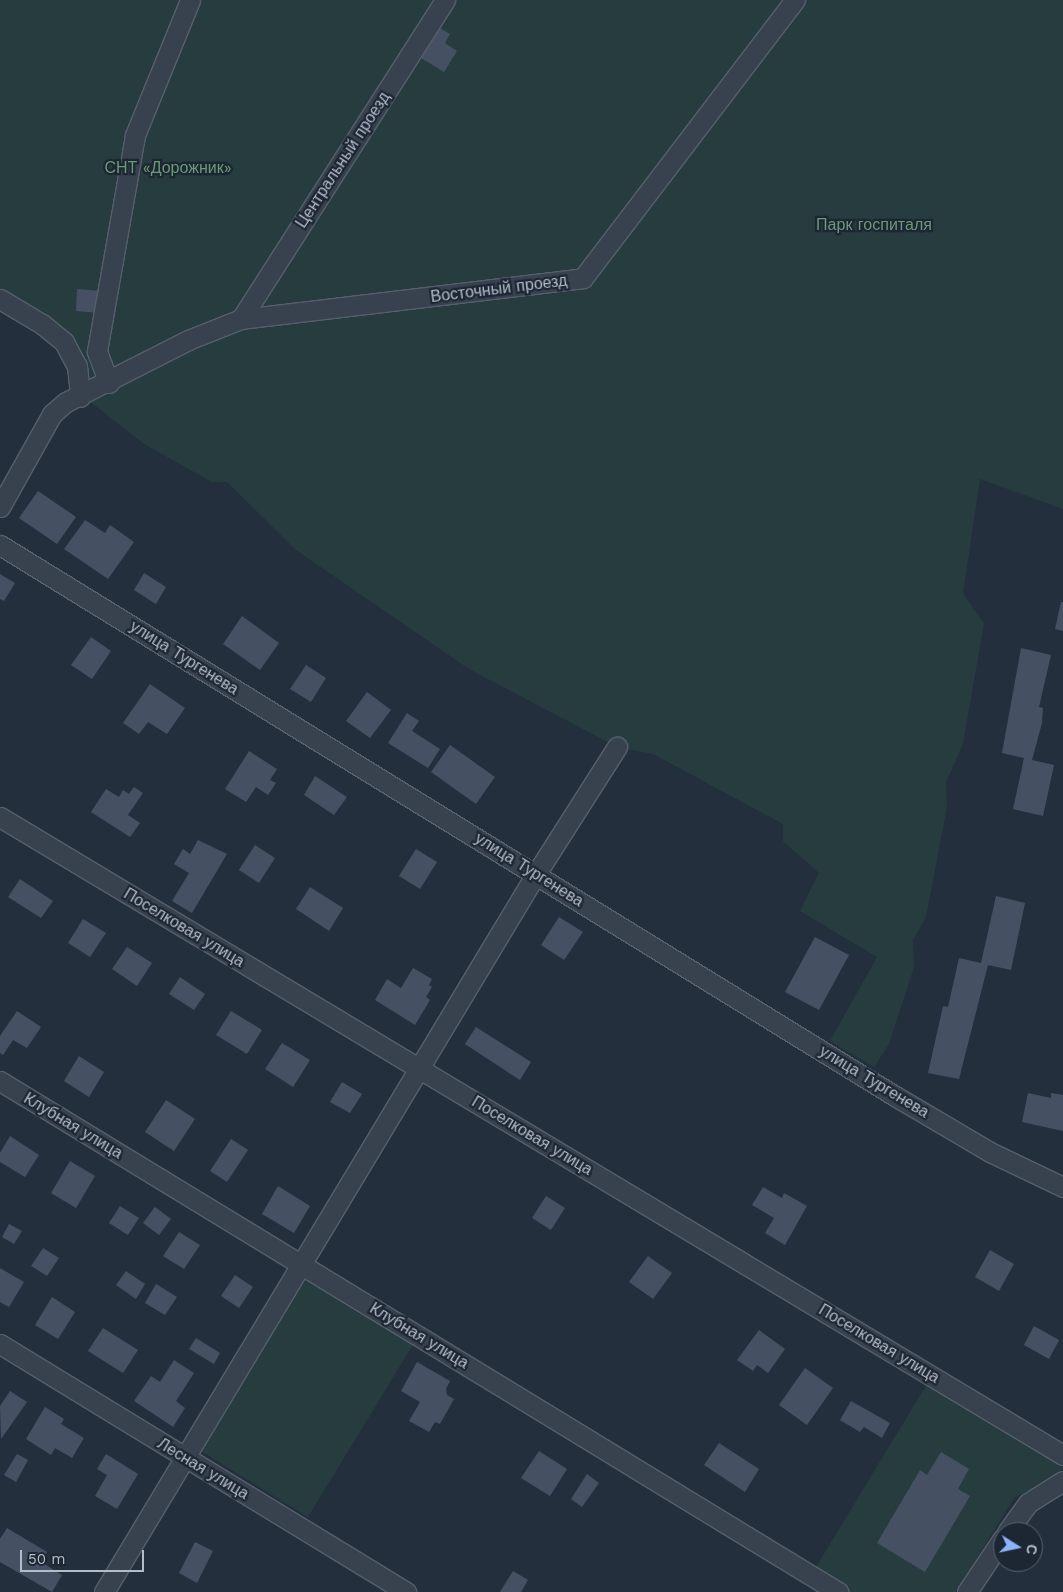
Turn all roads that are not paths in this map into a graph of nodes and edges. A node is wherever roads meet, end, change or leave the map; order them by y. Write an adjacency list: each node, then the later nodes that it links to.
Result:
1 (190, 0): 6 (street)
2 (445, 0): 5 (street, Центральный проезд)
3 (795, 0): 5 (street, Восточный проезд)
4 (0, 299): 7 (street)
5 (241, 319): 6 (street, Восточный проезд)
6 (109, 383): 7 (street, Восточный проезд)
7 (81, 396): 8 (street, Восточный проезд)
8 (0, 507)
9 (0, 545): 12 (street, улица Тургенева)
10 (618, 747): 12 (street)
11 (0, 817): 13 (street, Поселковая улица)
12 (536, 874): 13 (street); 15 (street, улица Тургенева)
13 (419, 1068): 16 (street); 18 (street, Поселковая улица)
14 (0, 1081): 16 (street, Клубная улица)
15 (1063, 1187)
16 (301, 1264): 19 (street); 25 (street, Клубная улица)
17 (0, 1344): 19 (street, Лесная улица)
18 (1063, 1455)
19 (184, 1458): 23 (street); 24 (street, Лесная улица)
20 (1063, 1481): 21 (street)
21 (1014, 1522)
22 (993, 1553): 26 (street)
23 (104, 1592)
24 (406, 1592)
25 (838, 1592)
26 (967, 1592)

